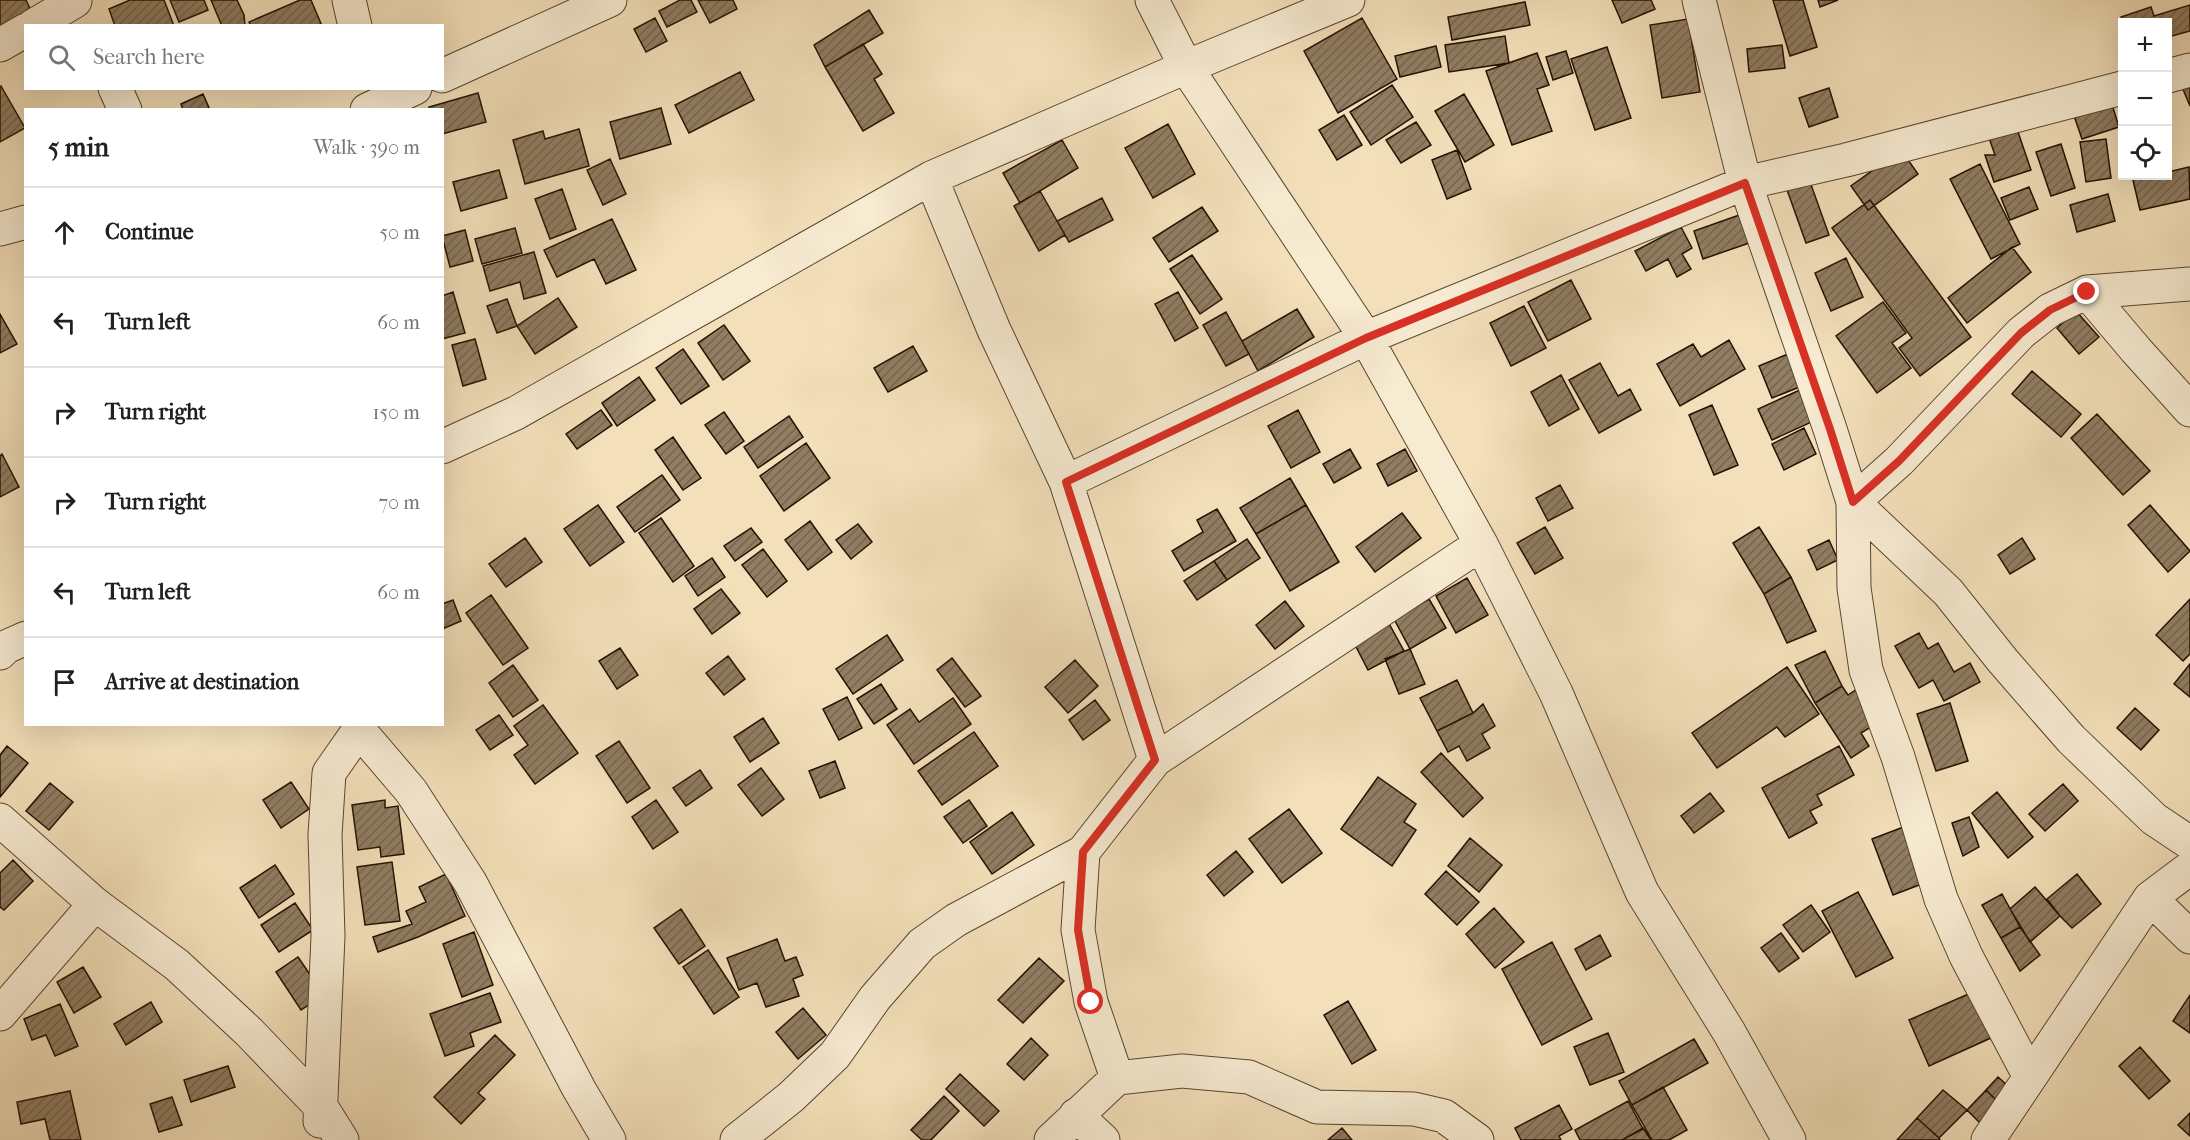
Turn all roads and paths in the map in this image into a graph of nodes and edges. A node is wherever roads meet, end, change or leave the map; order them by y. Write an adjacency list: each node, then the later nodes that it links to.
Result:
1 (75, 0): 7 (street); 8 (street)
2 (349, 0): 9 (street)
3 (610, 0): 14 (street)
4 (1152, 0): 12 (street)
5 (1348, 0): 12 (street)
6 (1698, 0): 22 (street)
7 (36, 24)
8 (85, 24)
9 (355, 24)
10 (24, 31): 11 (street)
11 (0, 45)
12 (1186, 67): 21 (street); 27 (street)
13 (2190, 70): 15 (street)
14 (444, 75)
15 (2172, 75)
16 (2118, 89): 22 (street)
17 (116, 90): 20 (street)
18 (409, 90): 19 (street)
19 (370, 102)
20 (123, 108)
21 (931, 178): 29 (street); 30 (street)
22 (1745, 183): 27 (street); 31 (street)
23 (24, 223): 24 (street)
24 (0, 229)
25 (2190, 284): 26 (street)
26 (2087, 292): 28 (street); 31 (street)
27 (1366, 338): 30 (street); 32 (street)
28 (2190, 410)
29 (444, 446)
30 (1066, 482): 36 (street)
31 (1853, 502): 38 (street); 45 (street)
32 (1481, 544): 36 (street); 56 (street)
33 (24, 639): 34 (street)
34 (0, 653)
35 (358, 727): 47 (street); 51 (street)
36 (1155, 760): 39 (street)
37 (0, 820): 42 (street)
38 (2190, 843)
39 (1083, 852): 46 (street); 52 (street)
40 (2190, 868): 41 (street)
41 (2150, 898): 43 (street); 45 (street)
42 (95, 904): 44 (street); 47 (street)
43 (2190, 937)
44 (0, 1014)
45 (2030, 1077): 57 (street)
46 (1117, 1078): 48 (street); 55 (street)
47 (322, 1108): 49 (street); 50 (street)
48 (1076, 1115): 53 (street); 54 (street)
49 (317, 1140)
50 (342, 1140)
51 (609, 1140)
52 (736, 1140)
53 (1051, 1140)
54 (1103, 1140)
55 (1477, 1140)
56 (1789, 1140)
57 (1989, 1140)

